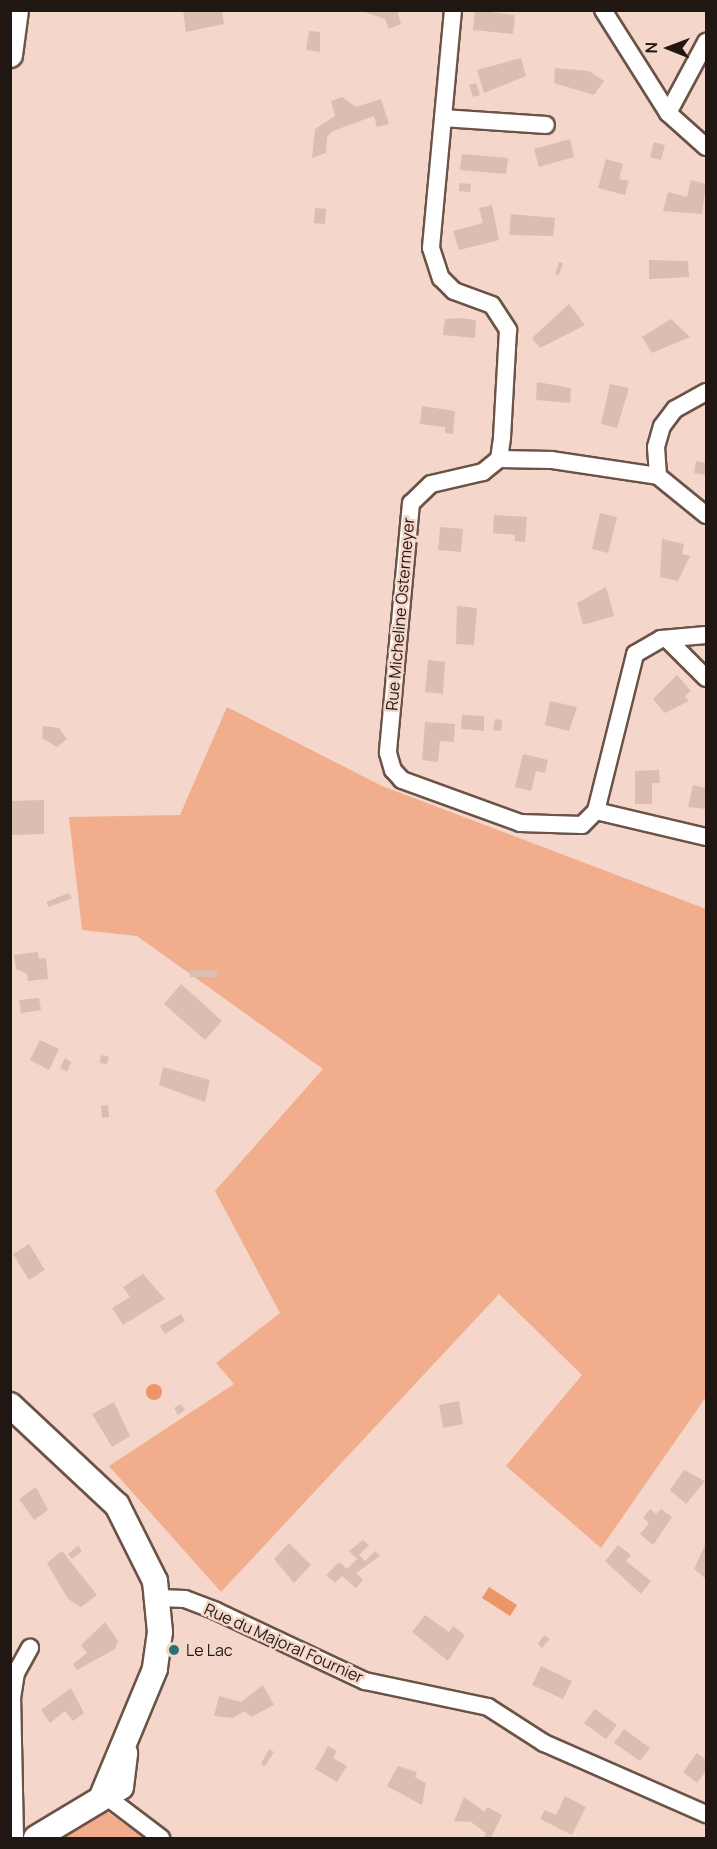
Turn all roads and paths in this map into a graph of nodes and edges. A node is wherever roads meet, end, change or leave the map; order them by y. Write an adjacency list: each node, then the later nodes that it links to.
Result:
1 (16, 10): 5 (main road)
2 (453, 10): 7 (street)
3 (603, 10): 6 (street)
4 (706, 42): 6 (street)
5 (10, 55)
6 (668, 113): 9 (street)
7 (443, 118): 8 (street); 11 (street)
8 (546, 125)
9 (706, 147)
10 (706, 392): 12 (street)
11 (499, 459): 12 (street); 17 (street, Rue Micheline Ostermeyer)
12 (658, 476): 13 (street)
13 (706, 515)
14 (706, 635): 15 (street)
15 (668, 639): 16 (street); 17 (street)
16 (706, 678)
17 (596, 812): 18 (street)
18 (706, 837)
19 (10, 1405): 20 (main road)
20 (159, 1598): 23 (main road); 24 (street, Rue du Majoral Fournier)
21 (30, 1648): 22 (street)
22 (11, 1699): 26 (street)
23 (112, 1791): 25 (street); 27 (main road)
24 (706, 1814)
25 (159, 1837)
26 (15, 1839)
27 (36, 1839)

